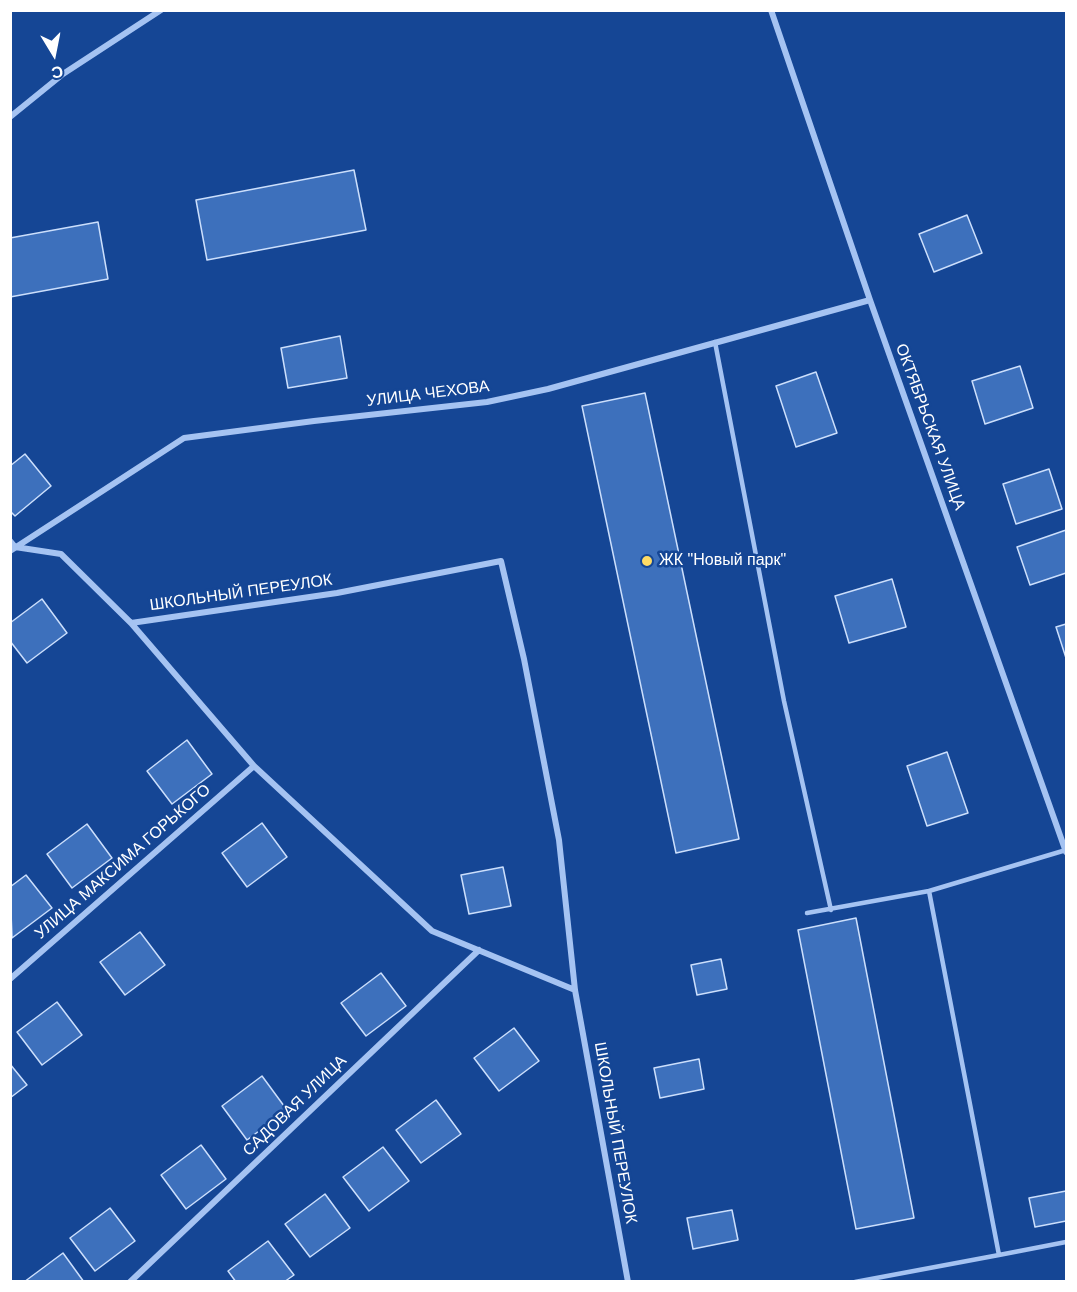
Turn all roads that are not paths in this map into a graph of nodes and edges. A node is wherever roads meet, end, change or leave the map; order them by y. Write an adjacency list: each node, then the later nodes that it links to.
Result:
1 (161, 10): 3 (street)
2 (771, 10): 4 (street, ОКТЯБРЬСКАЯ УЛИЦА)
3 (10, 117)
4 (870, 300): 5 (street, УЛИЦА ЧЕХОВА); 9 (street, ОКТЯБРЬСКАЯ УЛИЦА)
5 (715, 342): 6 (street, УЛИЦА ЧЕХОВА); 12 (lane)
6 (12, 546): 7 (street)
7 (131, 623): 8 (street, ШКОЛЬНЫЙ ПЕРЕУЛОК); 16 (street, ШКОЛЬНЫЙ ПЕРЕУЛОК)
8 (254, 766): 14 (street, ШКОЛЬНЫЙ ПЕРЕУЛОК); 15 (street, УЛИЦА МАКСИМА ГОРЬКОГО)
9 (1064, 838): 10 (street, ОКТЯБРЬСКАЯ УЛИЦА)
10 (1066, 851): 11 (lane)
11 (929, 891): 12 (lane); 18 (lane)
12 (831, 910): 13 (lane)
13 (807, 913)
14 (479, 950): 16 (street, ШКОЛЬНЫЙ ПЕРЕУЛОК); 19 (street, САДОВАЯ УЛИЦА)
15 (10, 979)
16 (575, 990): 20 (street, ШКОЛЬНЫЙ ПЕРЕУЛОК)
17 (1066, 1242): 18 (lane)
18 (999, 1255): 21 (lane)
19 (130, 1281)
20 (628, 1281)
21 (855, 1281)

